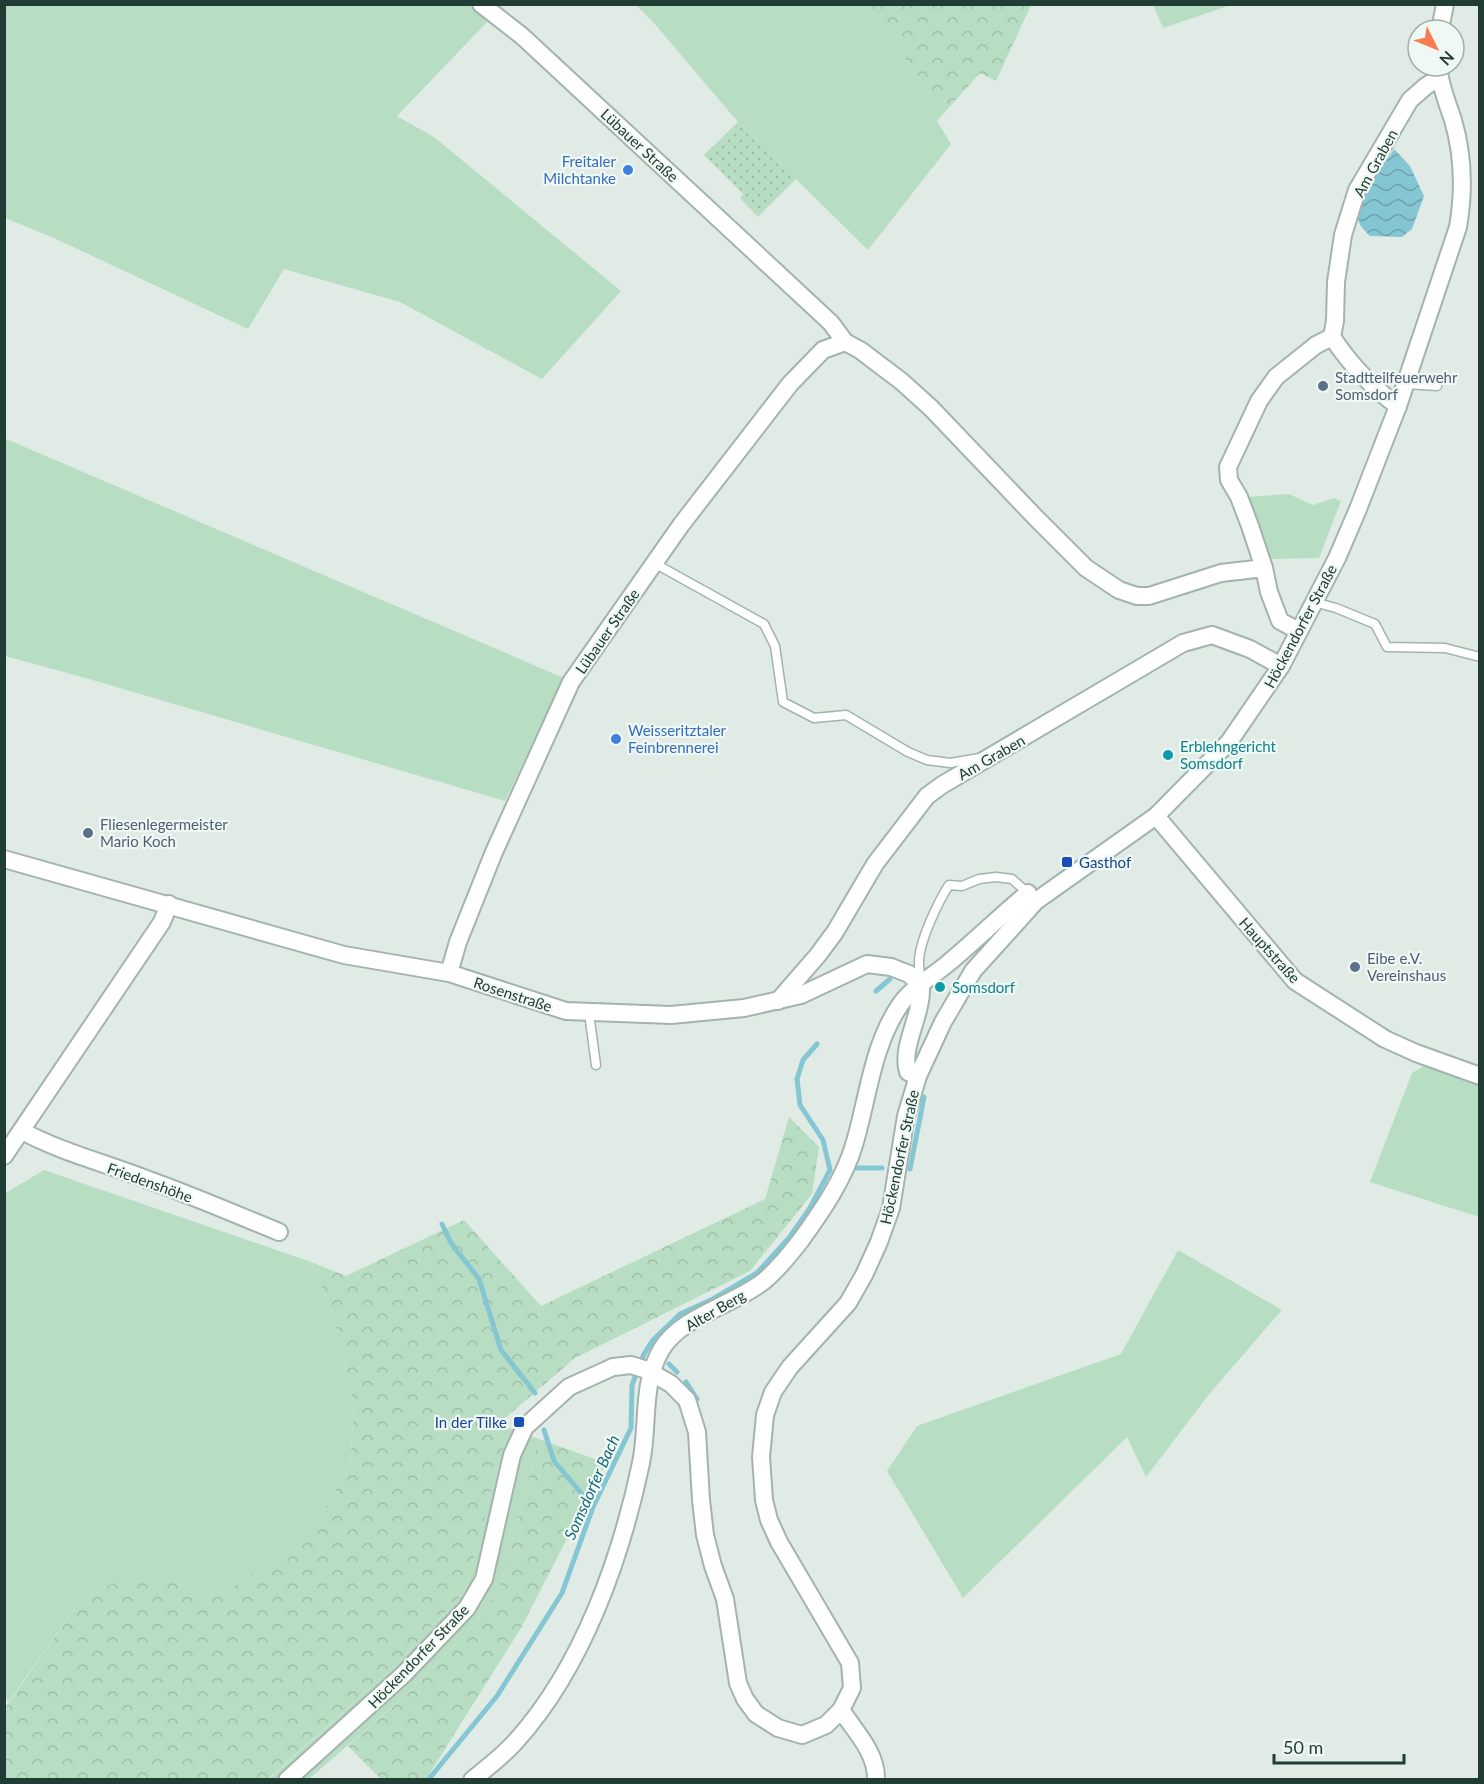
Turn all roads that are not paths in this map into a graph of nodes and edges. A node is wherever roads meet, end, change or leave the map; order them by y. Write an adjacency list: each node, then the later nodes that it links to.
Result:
1 (481, 4): 5 (street, Lübauer Straße)
2 (1433, 78): 4 (street, Am Graben)
3 (1441, 78): 6 (street, Höckendorfer Straße)
4 (1332, 337): 8 (street); 10 (street)
5 (845, 342): 9 (street, Lübauer Straße); 10 (street, Lübauer Straße)
6 (1405, 384): 7 (lane); 8 (street, Höckendorfer Straße)
7 (1437, 386)
8 (1398, 406): 11 (street, Höckendorfer Straße)
9 (654, 563): 15 (lane); 20 (street, Lübauer Straße)
10 (1264, 568): 12 (street)
11 (1314, 602): 12 (street, Höckendorfer Straße); 13 (lane)
12 (1299, 631): 14 (street, Höckendorfer Straße)
13 (1479, 657)
14 (1281, 666): 15 (street, Am Graben); 16 (street, Höckendorfer Straße)
15 (995, 755): 22 (street, Am Graben)
16 (1156, 816): 18 (street, Höckendorfer Straße); 26 (street, Hauptstraße)
17 (4, 859): 19 (street, Rosenstraße)
18 (1032, 897): 21 (street, Alter Berg); 21 (lane); 25 (street, Höckendorfer Straße)
19 (169, 904): 20 (street, Rosenstraße); 27 (street)
20 (449, 973): 23 (street, Rosenstraße)
21 (921, 985): 22 (street, Rosenstraße); 25 (street); 30 (street, Alter Berg)
22 (777, 1001): 23 (street, Rosenstraße)
23 (590, 1013): 24 (lane)
24 (596, 1065)
25 (918, 1076): 31 (street, Höckendorfer Straße)
26 (1479, 1076)
27 (22, 1131): 28 (street); 29 (street, Friedenshöhe)
28 (4, 1156)
29 (279, 1232)
30 (643, 1369): 31 (street); 32 (street, Höckendorfer Straße); 33 (street, Alter Berg)
31 (841, 1710): 34 (street)
32 (287, 1779)
33 (472, 1779)
34 (876, 1779)

